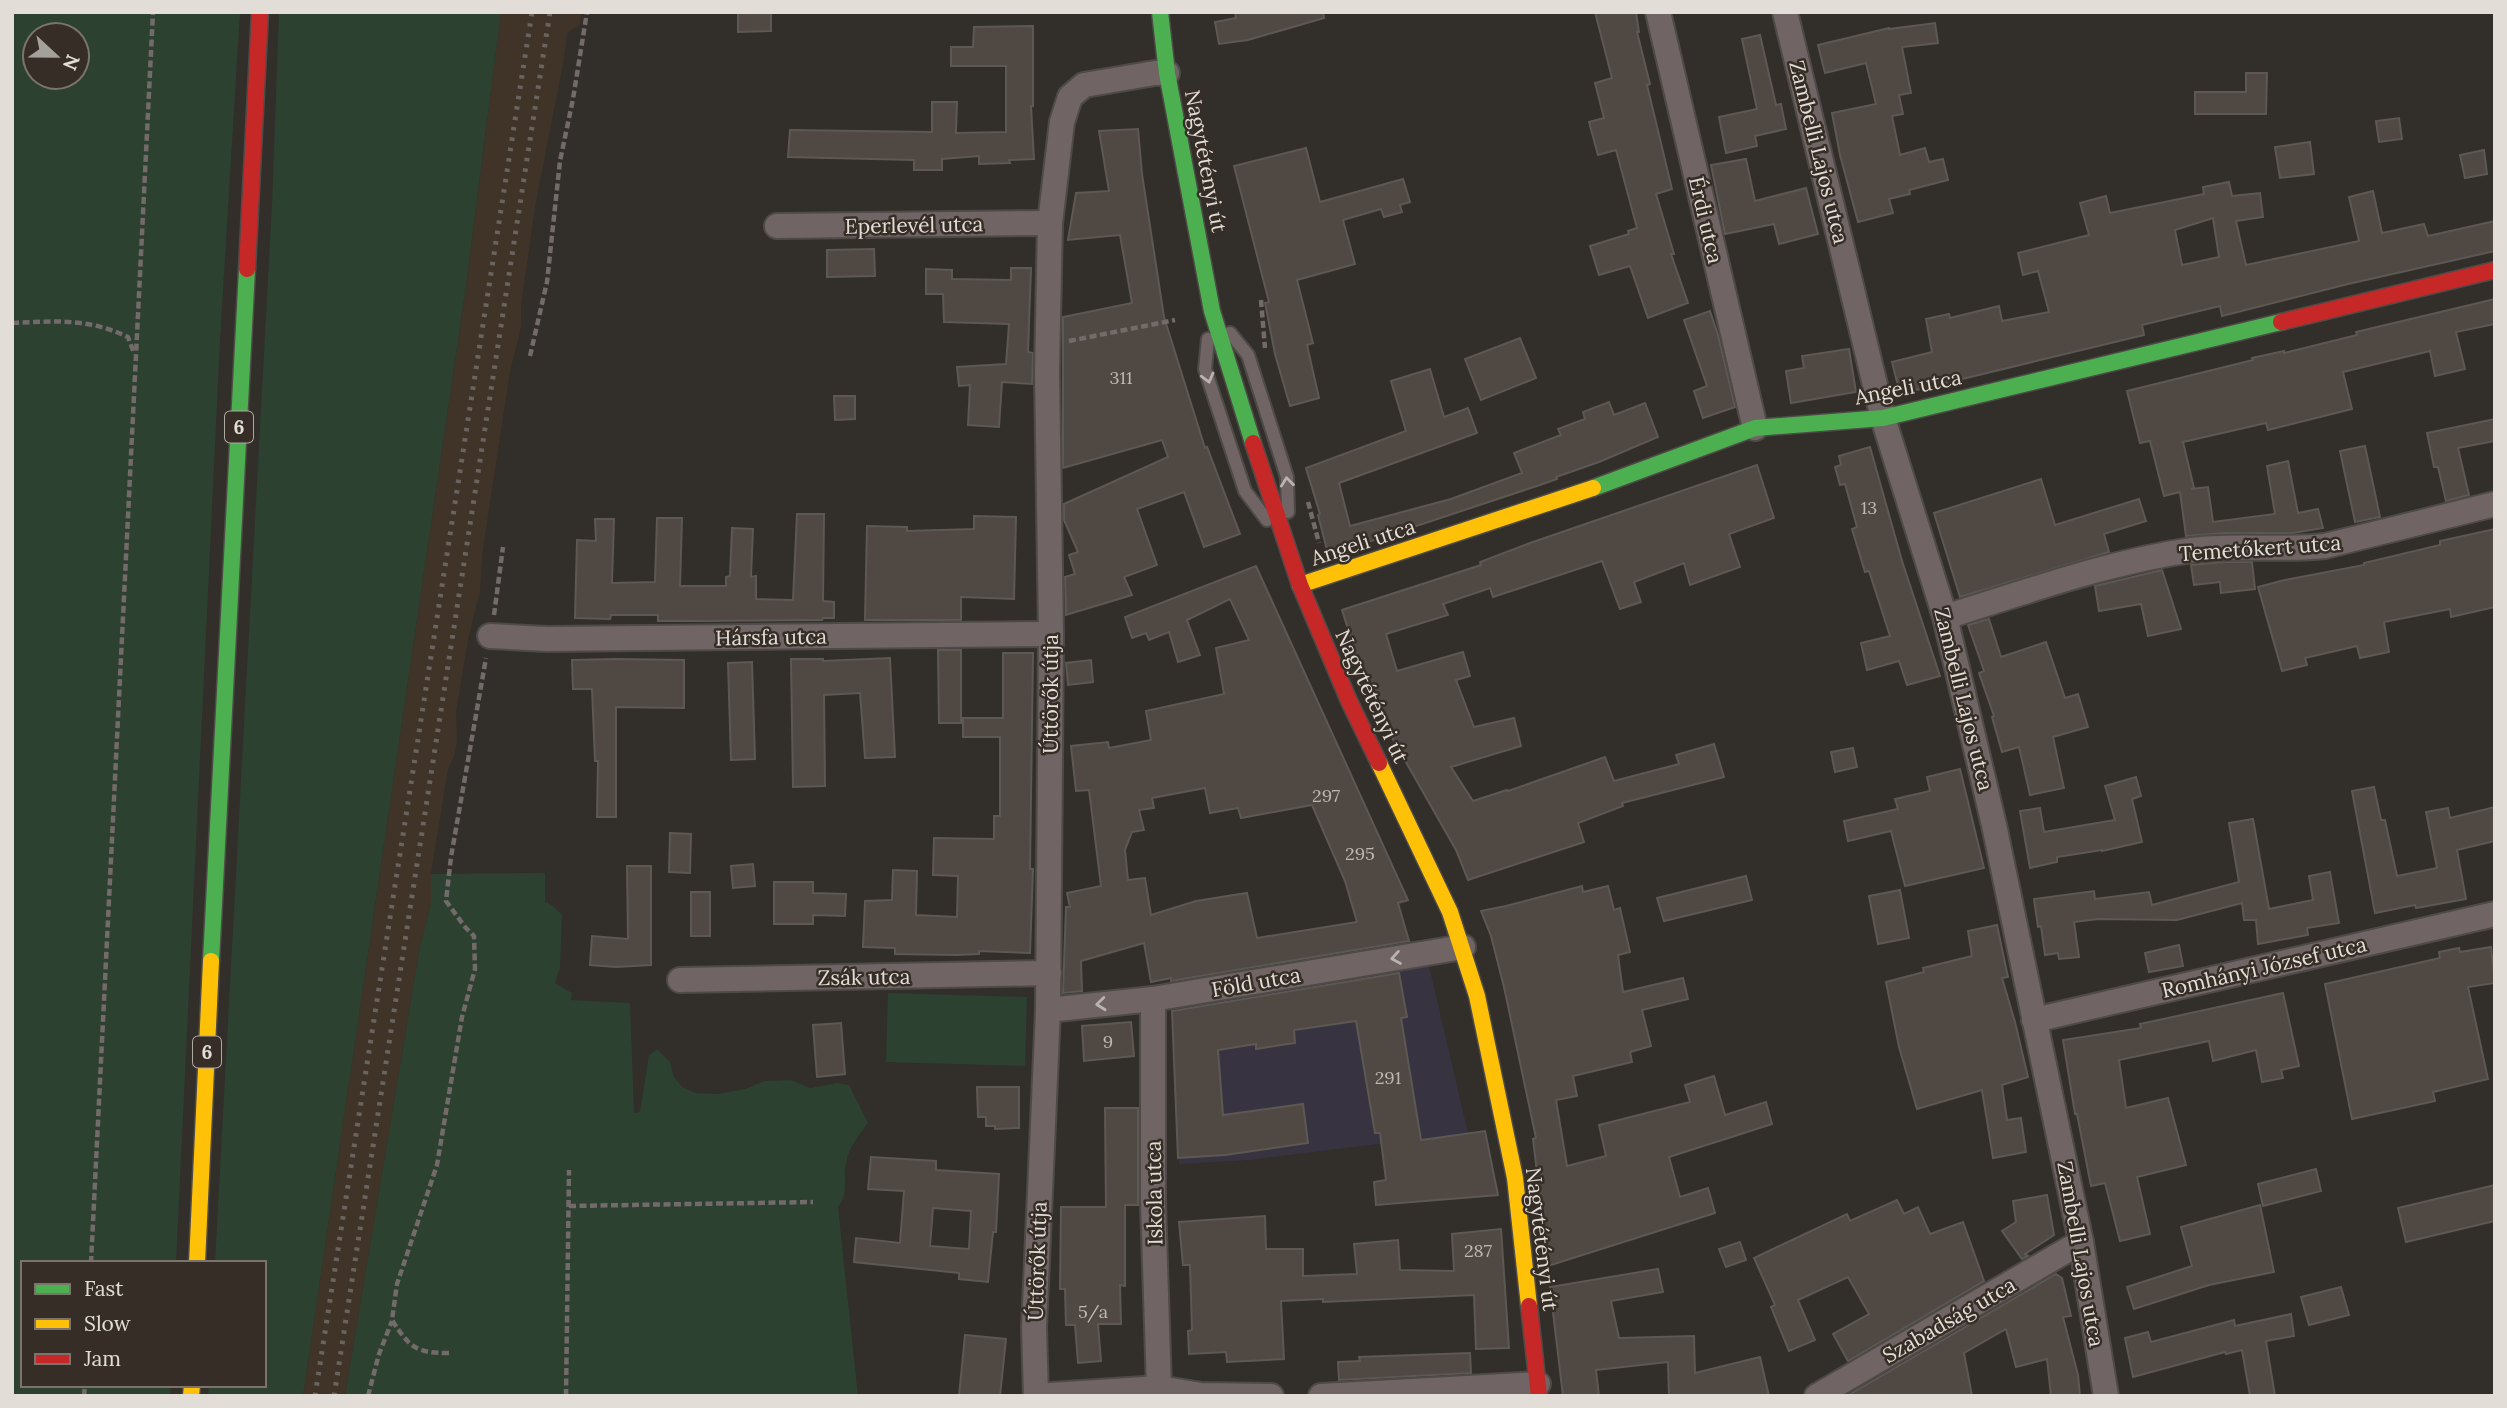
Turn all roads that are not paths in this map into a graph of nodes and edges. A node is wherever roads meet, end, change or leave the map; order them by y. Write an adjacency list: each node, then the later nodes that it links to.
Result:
1 (260, 12): 26 (main road, 6)
2 (1160, 12): 5 (main road, Nagytétényi út)
3 (1658, 12): 11 (street, Érdi utca)
4 (1785, 12): 10 (street, Zambelli Lajos utca)
5 (1167, 74): 6 (street, Úttörők útja); 9 (main road, Nagytétényi út)
6 (1050, 223): 7 (street, Eperlevél utca); 16 (street, Úttörők útja)
7 (777, 226)
8 (2495, 270): 10 (main road, Angeli utca)
9 (1212, 311): 13 (main road, Nagytétényi út); 13 (lane, one-way to 9); 13 (lane, one-way to 13)
10 (1883, 418): 11 (main road, Angeli utca); 15 (street, Zambelli Lajos utca)
11 (1755, 428): 14 (main road, Angeli utca)
12 (2495, 504): 15 (street, Temetőkert utca)
13 (1289, 550): 14 (main road, Nagytétényi út)
14 (1300, 585): 19 (main road, Nagytétényi út)
15 (1945, 617): 24 (street, Zambelli Lajos utca)
16 (1051, 634): 17 (street, Hársfa utca); 20 (street, Úttörők útja)
17 (491, 636)
18 (2495, 914): 24 (street, Romhányi József utca)
19 (1463, 947): 22 (street, Föld utca, one-way to 22); 28 (main road, Nagytétényi út)
20 (1049, 973): 21 (street, Zsák utca); 23 (street, Úttörők útja)
21 (680, 980)
22 (1153, 999): 23 (street, Föld utca, one-way to 23); 27 (street, Iskola utca)
23 (1048, 1010): 29 (street, Úttörők útja)
24 (2034, 1020): 25 (street, Zambelli Lajos utca)
25 (2081, 1242): 32 (street, Szabadság utca); 33 (street, Zambelli Lajos utca)
26 (197, 1261)
27 (1159, 1388): 29 (street); 30 (street)
28 (1539, 1390): 31 (street)
29 (1036, 1396)
30 (1271, 1396)
31 (1321, 1396)
32 (1817, 1396)
33 (2106, 1396)

